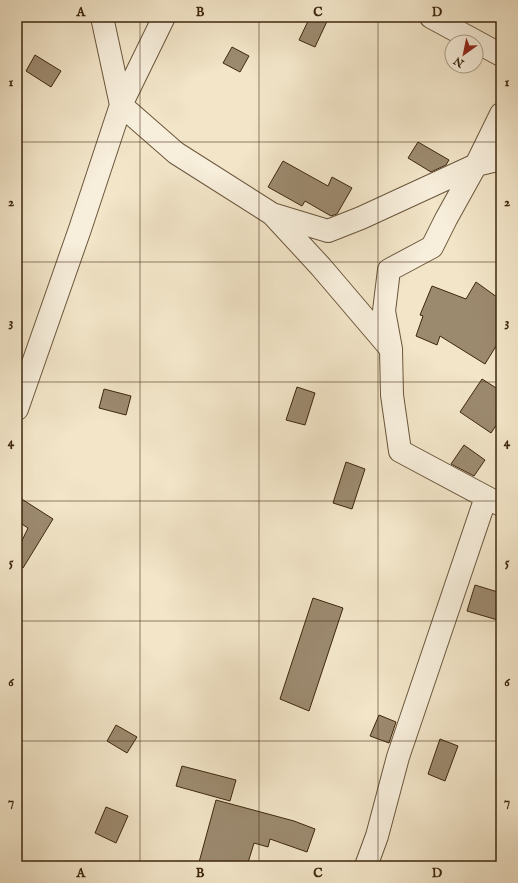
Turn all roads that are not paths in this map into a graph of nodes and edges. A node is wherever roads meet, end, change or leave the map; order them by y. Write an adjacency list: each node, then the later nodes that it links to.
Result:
1 (102, 17): 5 (street)
2 (164, 17): 5 (street)
3 (431, 17): 4 (street)
4 (501, 56)
5 (121, 104): 9 (street); 11 (street)
6 (501, 114): 8 (street)
7 (501, 159): 8 (street)
8 (476, 165): 9 (street); 10 (street)
9 (272, 214): 10 (street)
10 (391, 349): 12 (street)
11 (17, 409)
12 (494, 501): 13 (street)
13 (366, 866)

